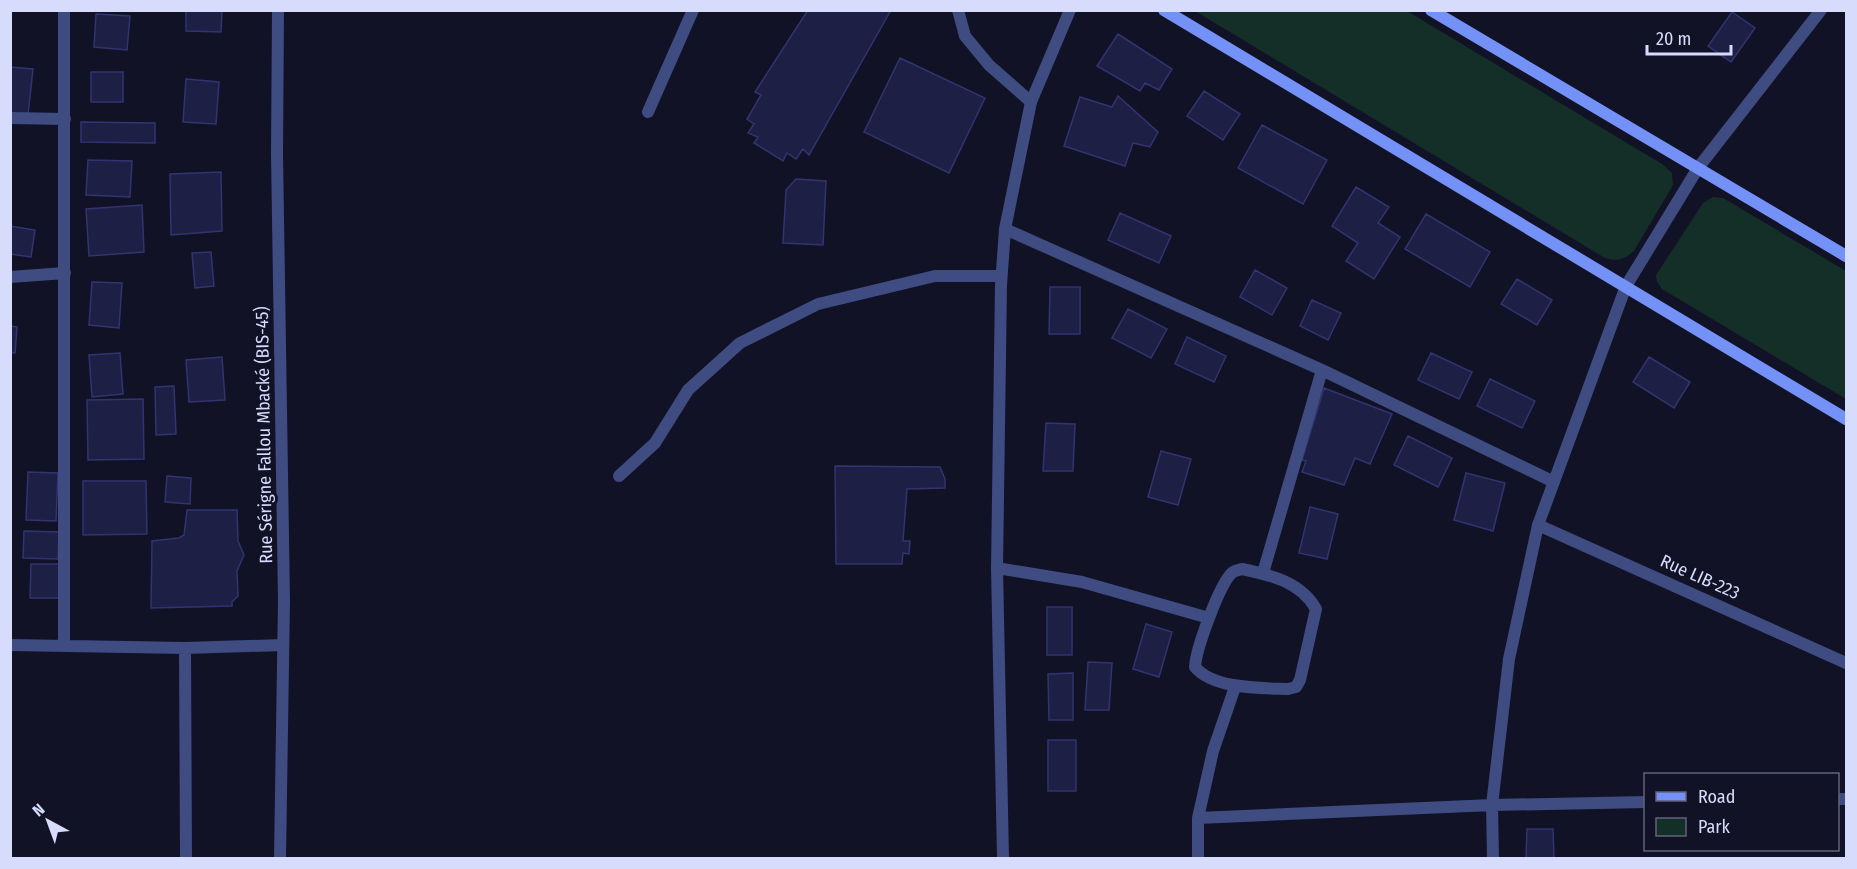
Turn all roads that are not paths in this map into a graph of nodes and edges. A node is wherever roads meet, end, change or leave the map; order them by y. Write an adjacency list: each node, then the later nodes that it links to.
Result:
1 (64, 10): 12 (street)
2 (278, 10): 29 (street, Rue Sérigne Fallou Mbacké (BIS-45))
3 (693, 10): 10 (street)
4 (958, 10): 9 (street)
5 (1070, 10): 9 (street)
6 (1164, 10): 19 (street)
7 (1431, 10): 13 (street)
8 (1821, 10): 13 (street)
9 (1031, 102): 14 (street)
10 (648, 112)
11 (10, 118): 12 (street)
12 (65, 119): 16 (street)
13 (1698, 168): 15 (street); 19 (street)
14 (1005, 229): 17 (street); 20 (street)
15 (1846, 256)
16 (65, 273): 18 (street); 30 (street)
17 (1001, 276): 22 (street); 25 (street)
18 (10, 277)
19 (1626, 286): 21 (street); 23 (street)
20 (1322, 370): 23 (street); 26 (street)
21 (1846, 419)
22 (619, 476)
23 (1554, 482): 24 (street)
24 (1538, 525): 32 (street, Rue LIB-223); 35 (street)
25 (997, 568): 27 (street); 39 (street)
26 (1263, 573): 27 (street); 33 (street)
27 (1209, 618): 33 (street)
28 (10, 645): 30 (street)
29 (283, 645): 31 (street); 38 (street, Rue Sérigne Fallou Mbacké (BIS-45))
30 (64, 646): 31 (street)
31 (185, 648): 37 (street)
32 (1846, 663)
33 (1235, 687): 36 (street)
34 (1644, 802): 35 (street)
35 (1492, 805): 36 (street); 41 (street)
36 (1198, 818): 40 (street)
37 (186, 858)
38 (280, 858)
39 (1003, 858)
40 (1198, 858)
41 (1493, 858)

